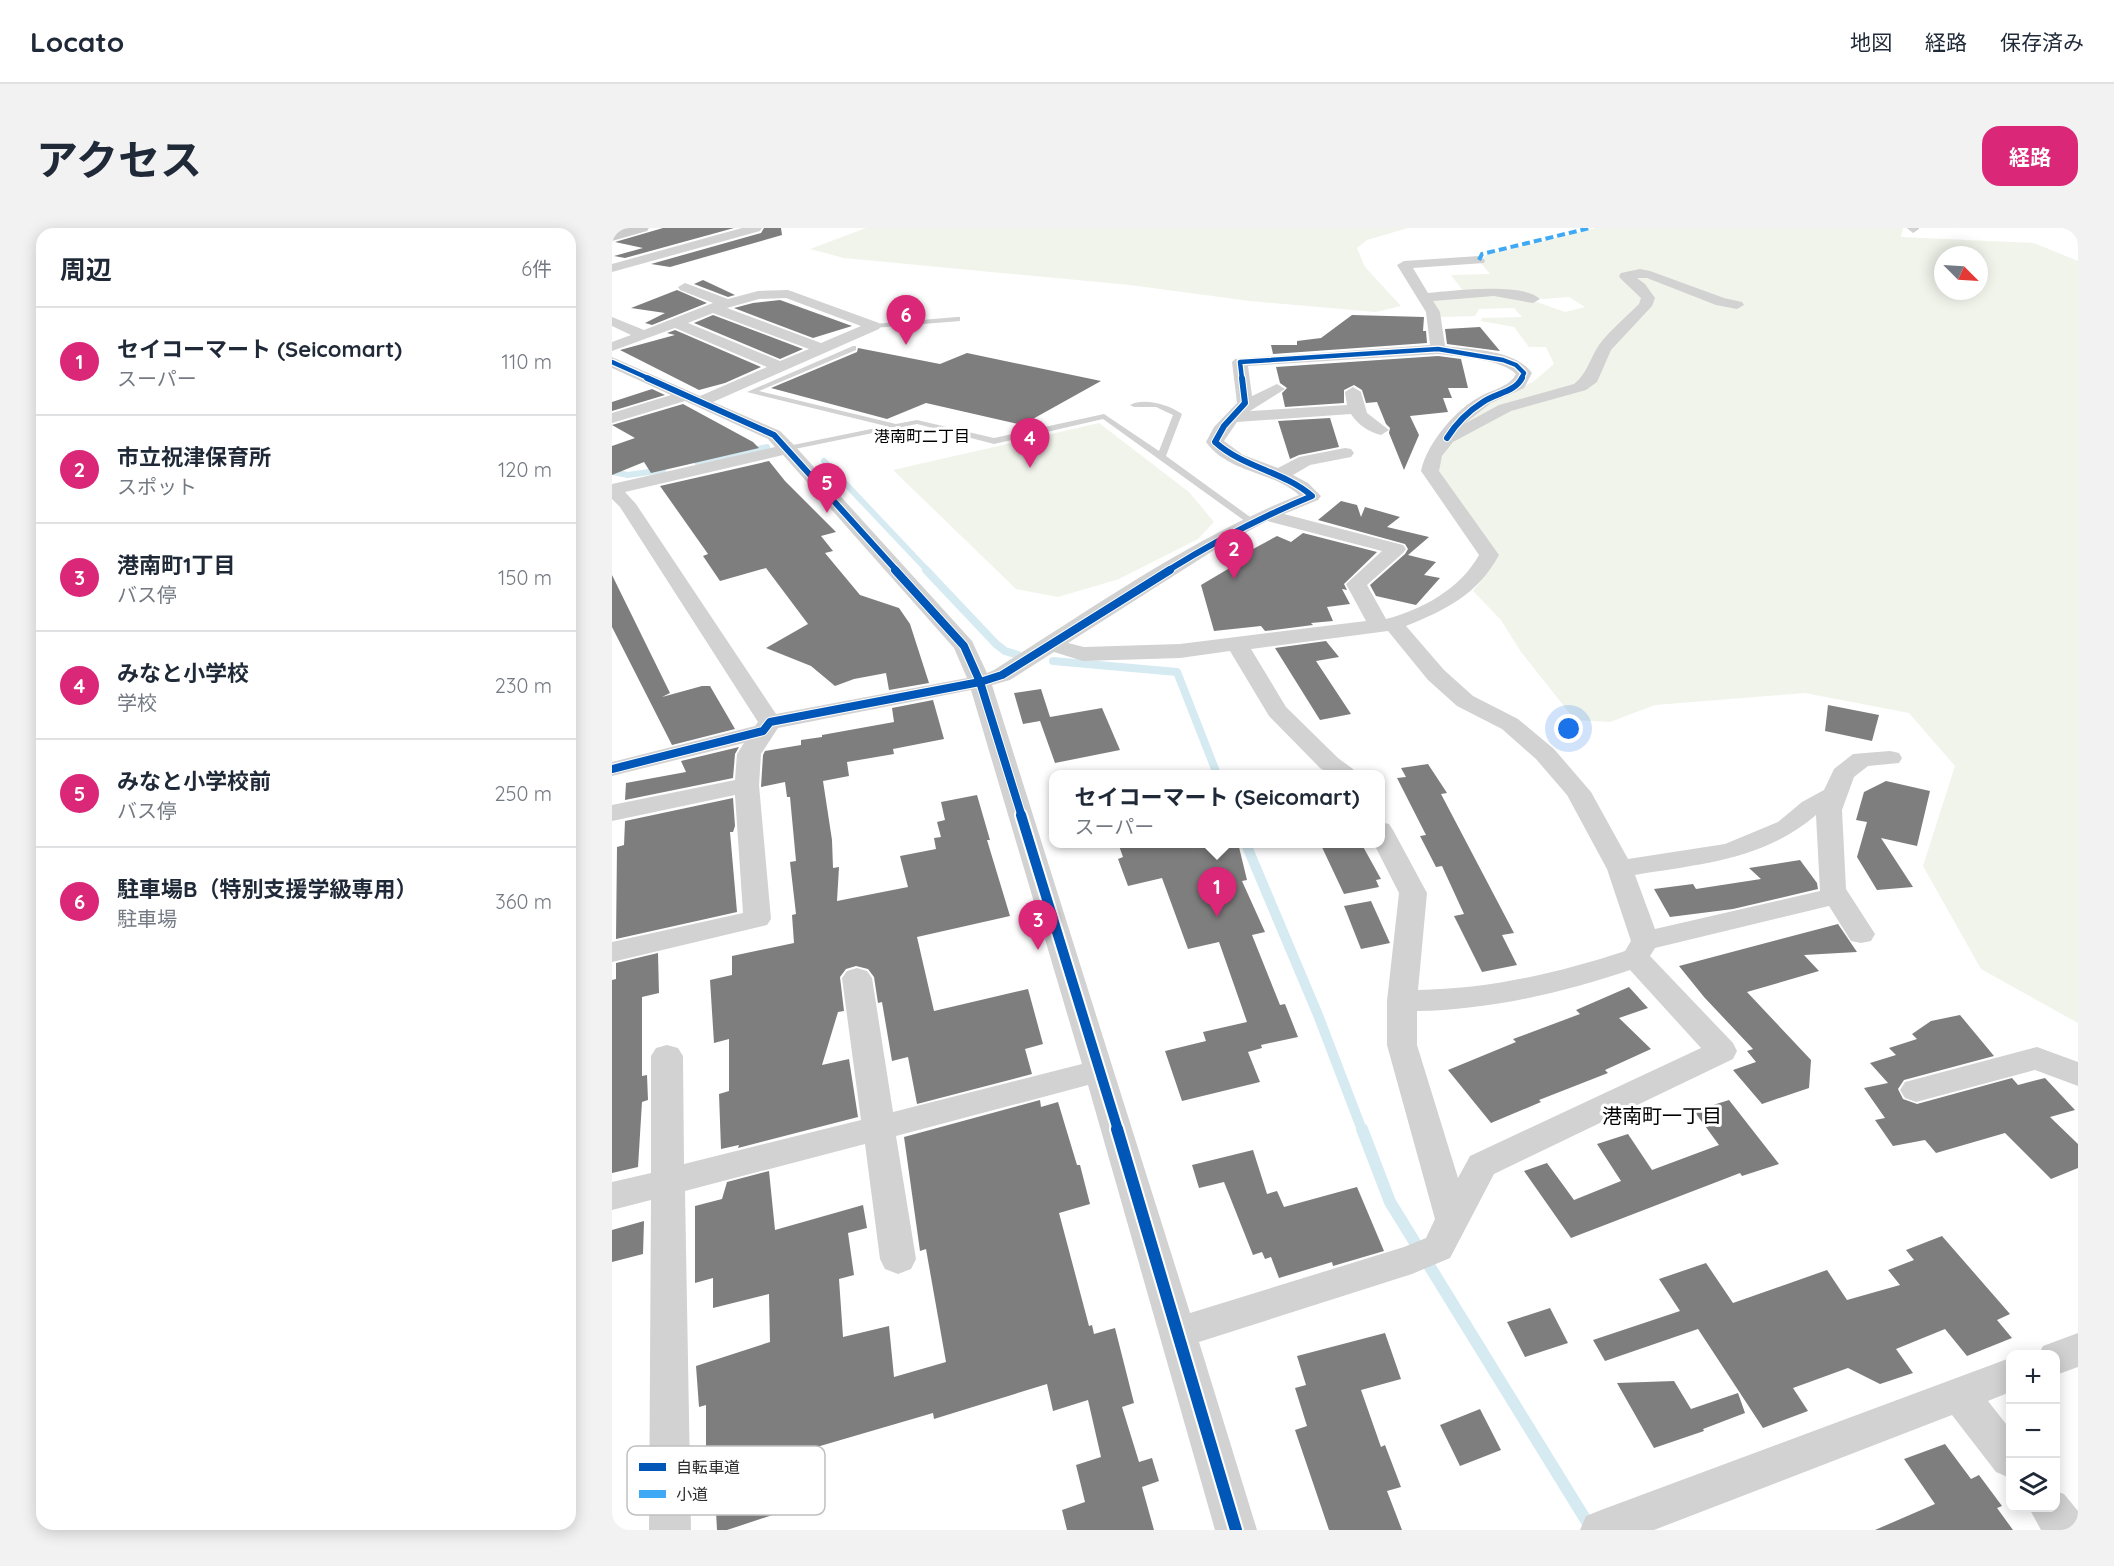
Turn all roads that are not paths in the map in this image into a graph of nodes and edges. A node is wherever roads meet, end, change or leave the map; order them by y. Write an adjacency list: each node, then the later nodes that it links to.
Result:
1 (642, 228): 3 (main road)
2 (756, 228): 5 (street)
3 (612, 236)
4 (1479, 260): 7 (street)
5 (612, 268)
6 (685, 287): 10 (street)
7 (1424, 297): 8 (street); 19 (street)
8 (1533, 299)
9 (1737, 305): 31 (street)
10 (720, 306): 13 (street); 14 (street); 17 (street)
11 (957, 319): 14 (lane)
12 (612, 321): 15 (street)
13 (676, 323): 15 (street); 21 (street)
14 (874, 326): 17 (street)
15 (644, 335): 16 (street)
16 (612, 347)
17 (820, 348): 21 (street)
18 (853, 348): 29 (lane)
19 (1438, 349): 27 (street); 31 (street)
20 (612, 362): 24 (street)
21 (778, 366): 24 (street)
22 (1278, 389): 27 (street)
23 (1353, 391): 26 (street)
24 (694, 398): 28 (street); 32 (street)
25 (1134, 405): 34 (lane)
26 (1355, 409): 27 (street); 30 (street)
27 (1238, 413): 35 (street)
28 (612, 418)
29 (898, 426): 32 (lane); 34 (lane)
30 (1381, 430)
31 (1447, 438): 37 (street)
32 (788, 449): 40 (street); 41 (street)
33 (1345, 453): 35 (street)
34 (1161, 457): 36 (lane)
35 (1281, 474): 36 (street)
36 (1258, 518): 37 (street); 39 (street)
37 (1386, 625): 38 (street); 49 (street)
38 (1237, 644): 39 (street); 44 (street)
39 (1053, 645): 40 (street)
40 (980, 682): 41 (street); 57 (street)
41 (766, 726): 43 (street); 45 (street)
42 (1890, 758): 46 (street)
43 (612, 769)
44 (1339, 770)
45 (747, 785): 47 (street); 53 (street)
46 (1835, 794): 49 (street); 50 (street)
47 (612, 813)
48 (1385, 840): 55 (street)
49 (1620, 869): 52 (street)
50 (1836, 896): 51 (street); 52 (street)
51 (1861, 934)
52 (1640, 949): 55 (street); 63 (street)
53 (612, 952)
54 (857, 978): 60 (street)
55 (1402, 1001): 63 (street)
56 (667, 1056): 61 (street)
57 (1100, 1071): 60 (street); 65 (street)
58 (2078, 1074): 59 (street)
59 (1916, 1090)
60 (879, 1127): 61 (street); 64 (street)
61 (670, 1183): 62 (street); 70 (street)
62 (612, 1196)
63 (1434, 1242): 65 (street)
64 (898, 1259)
65 (1176, 1333): 76 (street)
66 (2078, 1350): 67 (street)
67 (2060, 1356)
68 (2006, 1376): 69 (street)
69 (1959, 1394): 71 (street); 74 (street)
70 (669, 1446)
71 (2009, 1458)
72 (2052, 1512): 77 (street)
73 (670, 1515): 75 (street)
74 (1605, 1528)
75 (670, 1530)
76 (1236, 1530)
77 (2067, 1530)

